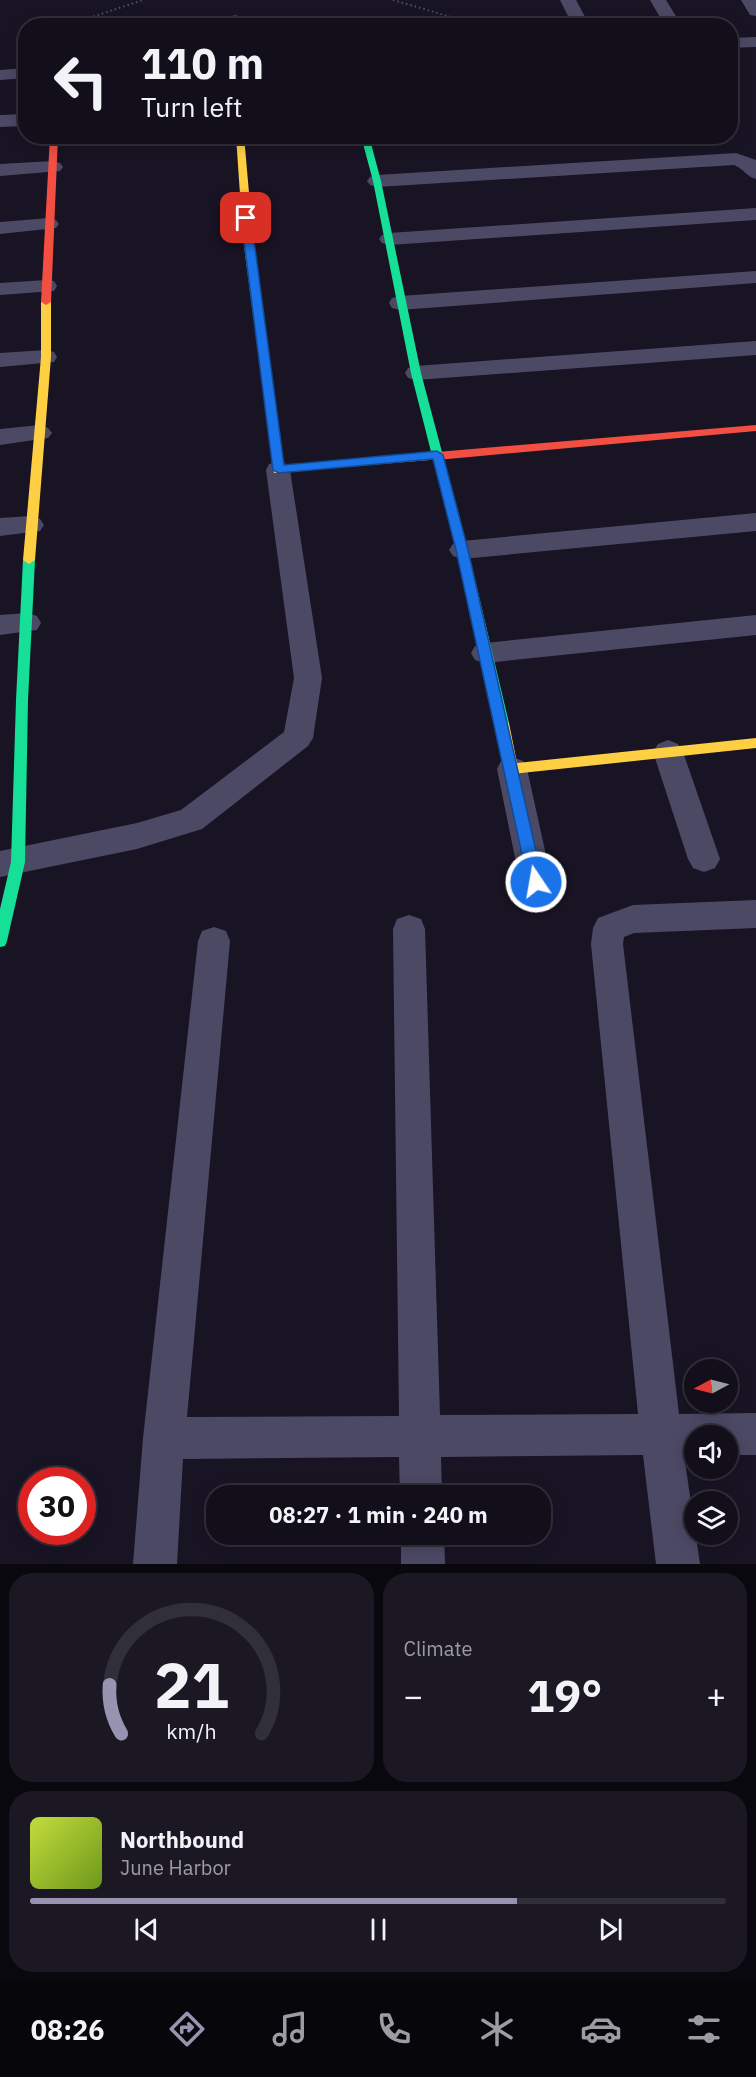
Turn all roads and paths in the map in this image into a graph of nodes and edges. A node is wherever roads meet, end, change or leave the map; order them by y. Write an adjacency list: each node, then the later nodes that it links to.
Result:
1 (143, 0): 8 (path)
2 (235, 0): 9 (street)
3 (393, 0): 10 (path)
4 (568, 0): 11 (street)
5 (658, 0): 12 (street)
6 (749, 0): 7 (street)
7 (756, 11)
8 (90, 18)
9 (236, 18)
10 (455, 18)
11 (578, 18)
12 (669, 18)
13 (756, 42): 14 (street)
14 (738, 43)
15 (18, 74): 16 (street)
16 (0, 75)
17 (18, 121): 18 (street)
18 (0, 122)
19 (54, 144): 22 (street)
20 (241, 144): 42 (street)
21 (366, 144): 25 (street)
22 (53, 166): 23 (street); 27 (street)
23 (0, 170)
24 (756, 173): 25 (street)
25 (377, 181): 29 (street)
26 (756, 214): 29 (street)
27 (49, 224): 28 (street); 31 (street)
28 (0, 228)
29 (389, 239): 33 (street)
30 (756, 278): 33 (street)
31 (46, 286): 32 (street); 35 (street)
32 (0, 290)
33 (400, 303): 37 (street)
34 (756, 348): 37 (street)
35 (46, 357): 36 (street); 39 (street)
36 (0, 360)
37 (416, 373): 41 (street)
38 (756, 428): 41 (street)
39 (40, 433): 40 (street); 44 (street)
40 (0, 437)
41 (437, 455): 42 (street); 46 (street)
42 (279, 470): 55 (street)
43 (756, 522): 46 (street)
44 (31, 525): 45 (street); 47 (street)
45 (0, 527)
46 (462, 550): 49 (street)
47 (13, 624): 50 (street)
48 (756, 625): 49 (street)
49 (485, 653): 53 (street)
50 (10, 735): 55 (street)
51 (756, 743): 52 (street)
52 (668, 752): 53 (street); 54 (street)
53 (512, 769): 56 (street)
54 (704, 859)
55 (9, 863): 59 (street)
56 (536, 882)
57 (756, 914): 62 (street)
58 (409, 929): 63 (street)
59 (0, 940)
60 (214, 941): 64 (street)
61 (756, 1434): 62 (street)
62 (661, 1435): 63 (street); 69 (street)
63 (419, 1436): 64 (street); 65 (street)
64 (164, 1438): 67 (street)
65 (421, 1485)
66 (422, 1545): 68 (street)
67 (155, 1564)
68 (423, 1564)
69 (678, 1564)

